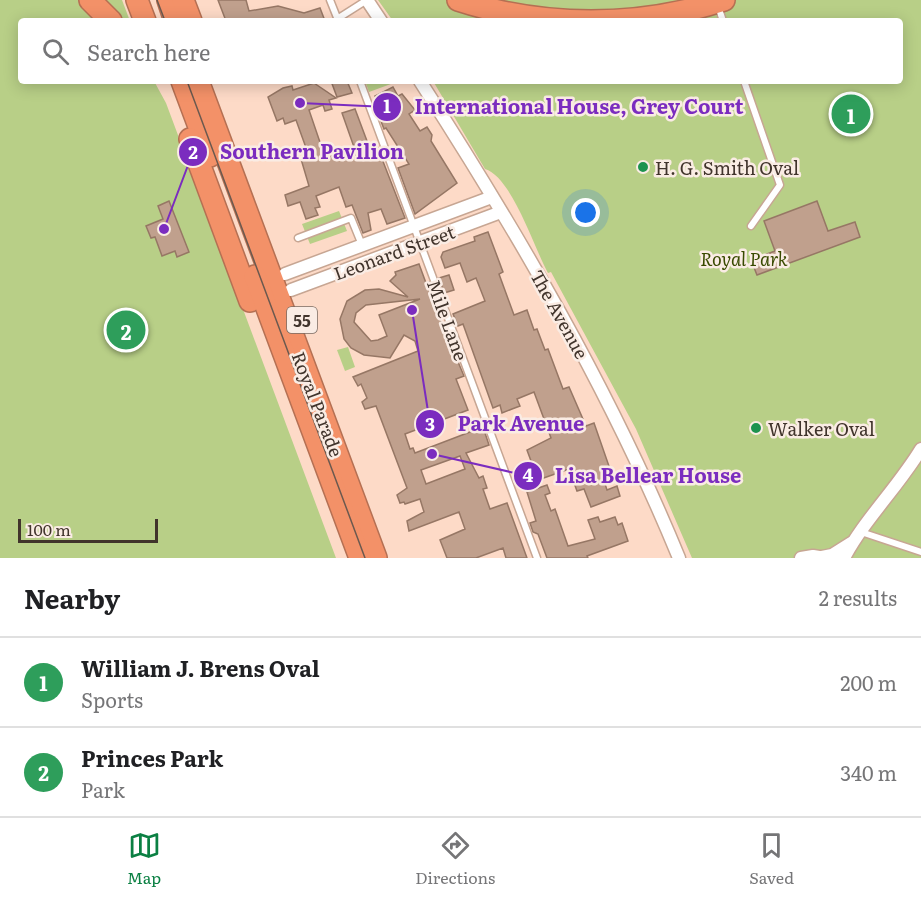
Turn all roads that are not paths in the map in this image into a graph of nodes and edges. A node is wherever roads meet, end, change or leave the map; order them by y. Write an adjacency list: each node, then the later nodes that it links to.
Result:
1 (90, 0): 10 (highway)
2 (137, 0): 11 (highway)
3 (152, 0): 12 (highway)
4 (168, 0): 13 (highway)
5 (183, 0): 14 (highway)
6 (330, 0): 15 (lane)
7 (367, 0): 16 (lane); 17 (street)
8 (458, 0): 18 (highway)
9 (721, 8): 19 (highway)
10 (108, 18)
11 (144, 18)
12 (159, 18)
13 (175, 18)
14 (190, 18)
15 (336, 18)
16 (340, 18)
17 (379, 18)
18 (554, 18)
19 (630, 18)
20 (169, 84): 26 (highway, Royal Parade / 55)
21 (183, 84): 26 (highway, Royal Parade / 55)
22 (361, 84): 31 (lane, Mile Lane)
23 (422, 84): 27 (street, The Avenue)
24 (745, 84): 32 (lane)
25 (208, 87): 38 (highway, Royal Parade / 55)
26 (216, 192): 38 (highway, Royal Parade / 55)
27 (492, 197): 28 (street, Leonard Street); 29 (street, The Avenue)
28 (467, 207): 30 (street, Leonard Street); 31 (street, Leonard Street)
29 (501, 212): 30 (street, Leonard Street); 50 (street, The Avenue)
30 (472, 223): 34 (street, Leonard Street)
31 (413, 226): 34 (lane, Mile Lane); 35 (street, Leonard Street)
32 (751, 226)
33 (298, 238): 35 (lane)
34 (419, 242): 37 (street, Leonard Street); 49 (lane, Mile Lane)
35 (362, 245): 36 (street, Leonard Street)
36 (309, 265): 37 (street, Leonard Street); 38 (street, Leonard Street)
37 (315, 281): 38 (street, Leonard Street)
38 (268, 291): 40 (highway, Royal Parade / 55); 40 (highway, Royal Parade / 55)
39 (921, 449): 41 (street)
40 (330, 457): 45 (highway, Royal Parade / 55); 46 (highway, Royal Parade / 55); 47 (highway, Royal Parade / 55); 48 (highway, Royal Parade / 55)
41 (861, 532): 42 (street); 43 (lane)
42 (852, 543): 44 (street); 52 (street)
43 (921, 552)
44 (823, 557): 51 (street)
45 (345, 558)
46 (360, 558)
47 (376, 558)
48 (391, 558)
49 (537, 558)
50 (679, 558)
51 (801, 558)
52 (844, 558)

